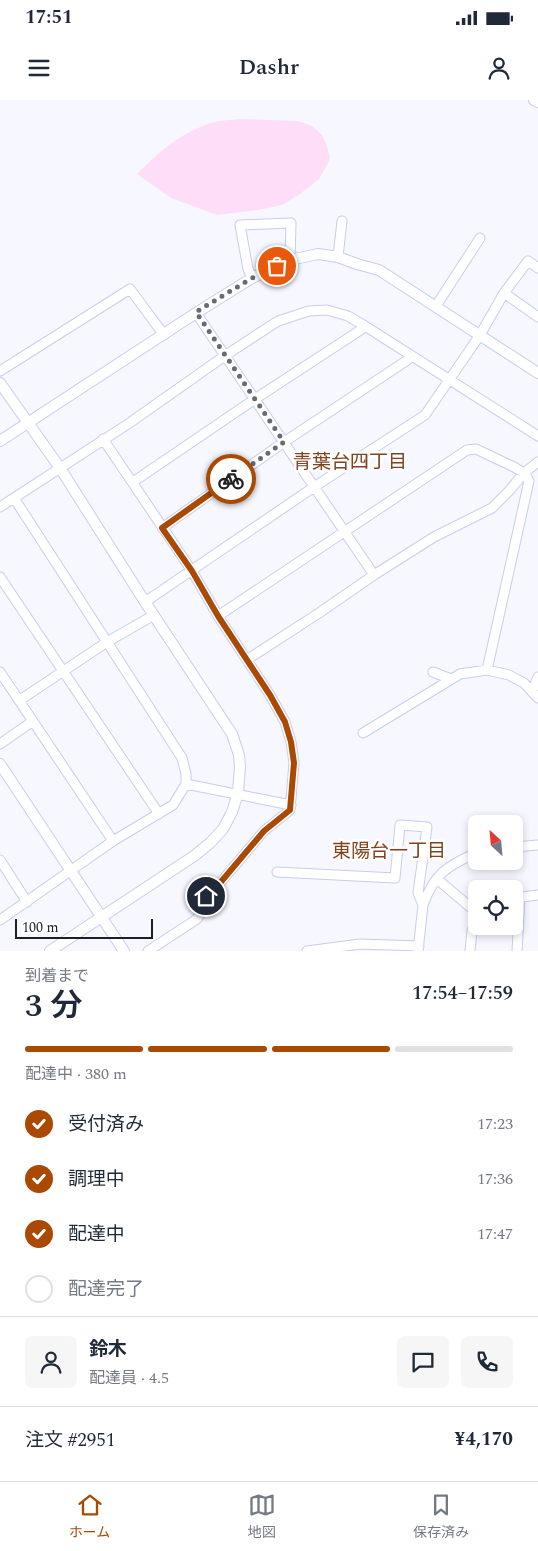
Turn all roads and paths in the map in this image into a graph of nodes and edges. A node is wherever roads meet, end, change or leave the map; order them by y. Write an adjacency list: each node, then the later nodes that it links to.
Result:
1 (534, 100): 2 (street)
2 (538, 102)
3 (342, 221): 5 (street)
4 (480, 238): 10 (street)
5 (338, 257): 6 (street); 10 (street)
6 (290, 260): 8 (street); 8 (street)
7 (538, 268): 9 (street)
8 (252, 278): 11 (street)
9 (504, 293): 12 (street); 15 (street)
10 (436, 306): 15 (street)
11 (196, 312): 14 (street); 16 (street)
12 (538, 317)
13 (365, 326): 16 (street); 17 (street); 22 (street)
14 (164, 335): 18 (street); 23 (street)
15 (480, 335): 19 (street); 20 (street)
16 (226, 355): 22 (street); 25 (street)
17 (412, 356): 20 (street); 27 (street)
18 (0, 371)
19 (538, 373)
20 (450, 379): 24 (street); 32 (street)
21 (0, 383): 23 (street)
22 (256, 398): 27 (street); 31 (street)
23 (28, 422): 26 (street); 29 (street)
24 (538, 436)
25 (104, 439): 29 (street); 31 (street)
26 (0, 441)
27 (284, 442): 32 (street); 35 (street)
28 (538, 462): 30 (street)
29 (60, 468): 33 (street); 40 (street)
30 (524, 474): 36 (street); 38 (street); 46 (street)
31 (133, 482): 35 (street)
32 (314, 487): 36 (street); 37 (street)
33 (14, 498): 34 (street); 43 (street)
34 (0, 507)
35 (162, 528): 37 (street)
36 (344, 532): 38 (street); 42 (street)
37 (192, 571): 40 (street); 42 (street)
38 (374, 575): 44 (street)
39 (0, 577): 45 (street)
40 (145, 602): 41 (street)
41 (154, 615): 43 (street); 58 (street)
42 (218, 616): 44 (street)
43 (107, 642): 45 (street); 57 (street)
44 (248, 659): 59 (street)
45 (63, 670): 52 (street); 60 (street)
46 (488, 670): 50 (street); 51 (street)
47 (433, 672): 50 (street)
48 (1, 677): 52 (street)
49 (538, 677): 51 (street)
50 (451, 679): 54 (street)
51 (535, 695)
52 (20, 700): 53 (street)
53 (33, 721): 55 (street); 61 (street)
54 (364, 733)
55 (0, 744)
56 (0, 764): 66 (street)
57 (186, 784): 58 (street); 60 (street)
58 (238, 793): 59 (street); 74 (street)
59 (291, 805): 81 (street)
60 (159, 814): 61 (street)
61 (113, 841): 66 (street)
62 (538, 844): 63 (street)
63 (523, 846)
64 (468, 857): 68 (street)
65 (0, 860): 71 (street)
66 (71, 871): 71 (street); 74 (street)
67 (277, 872): 72 (street)
68 (437, 878): 72 (street); 73 (street)
69 (538, 895): 70 (street)
70 (523, 897)
71 (27, 902): 75 (street)
72 (423, 905): 78 (street)
73 (468, 905)
74 (102, 917): 79 (street); 80 (street)
75 (0, 920)
76 (472, 935): 83 (street)
77 (517, 935): 84 (street)
78 (418, 948): 82 (street)
79 (50, 951)
80 (124, 951)
81 (148, 951)
82 (307, 951)
83 (470, 951)
84 (517, 951)

